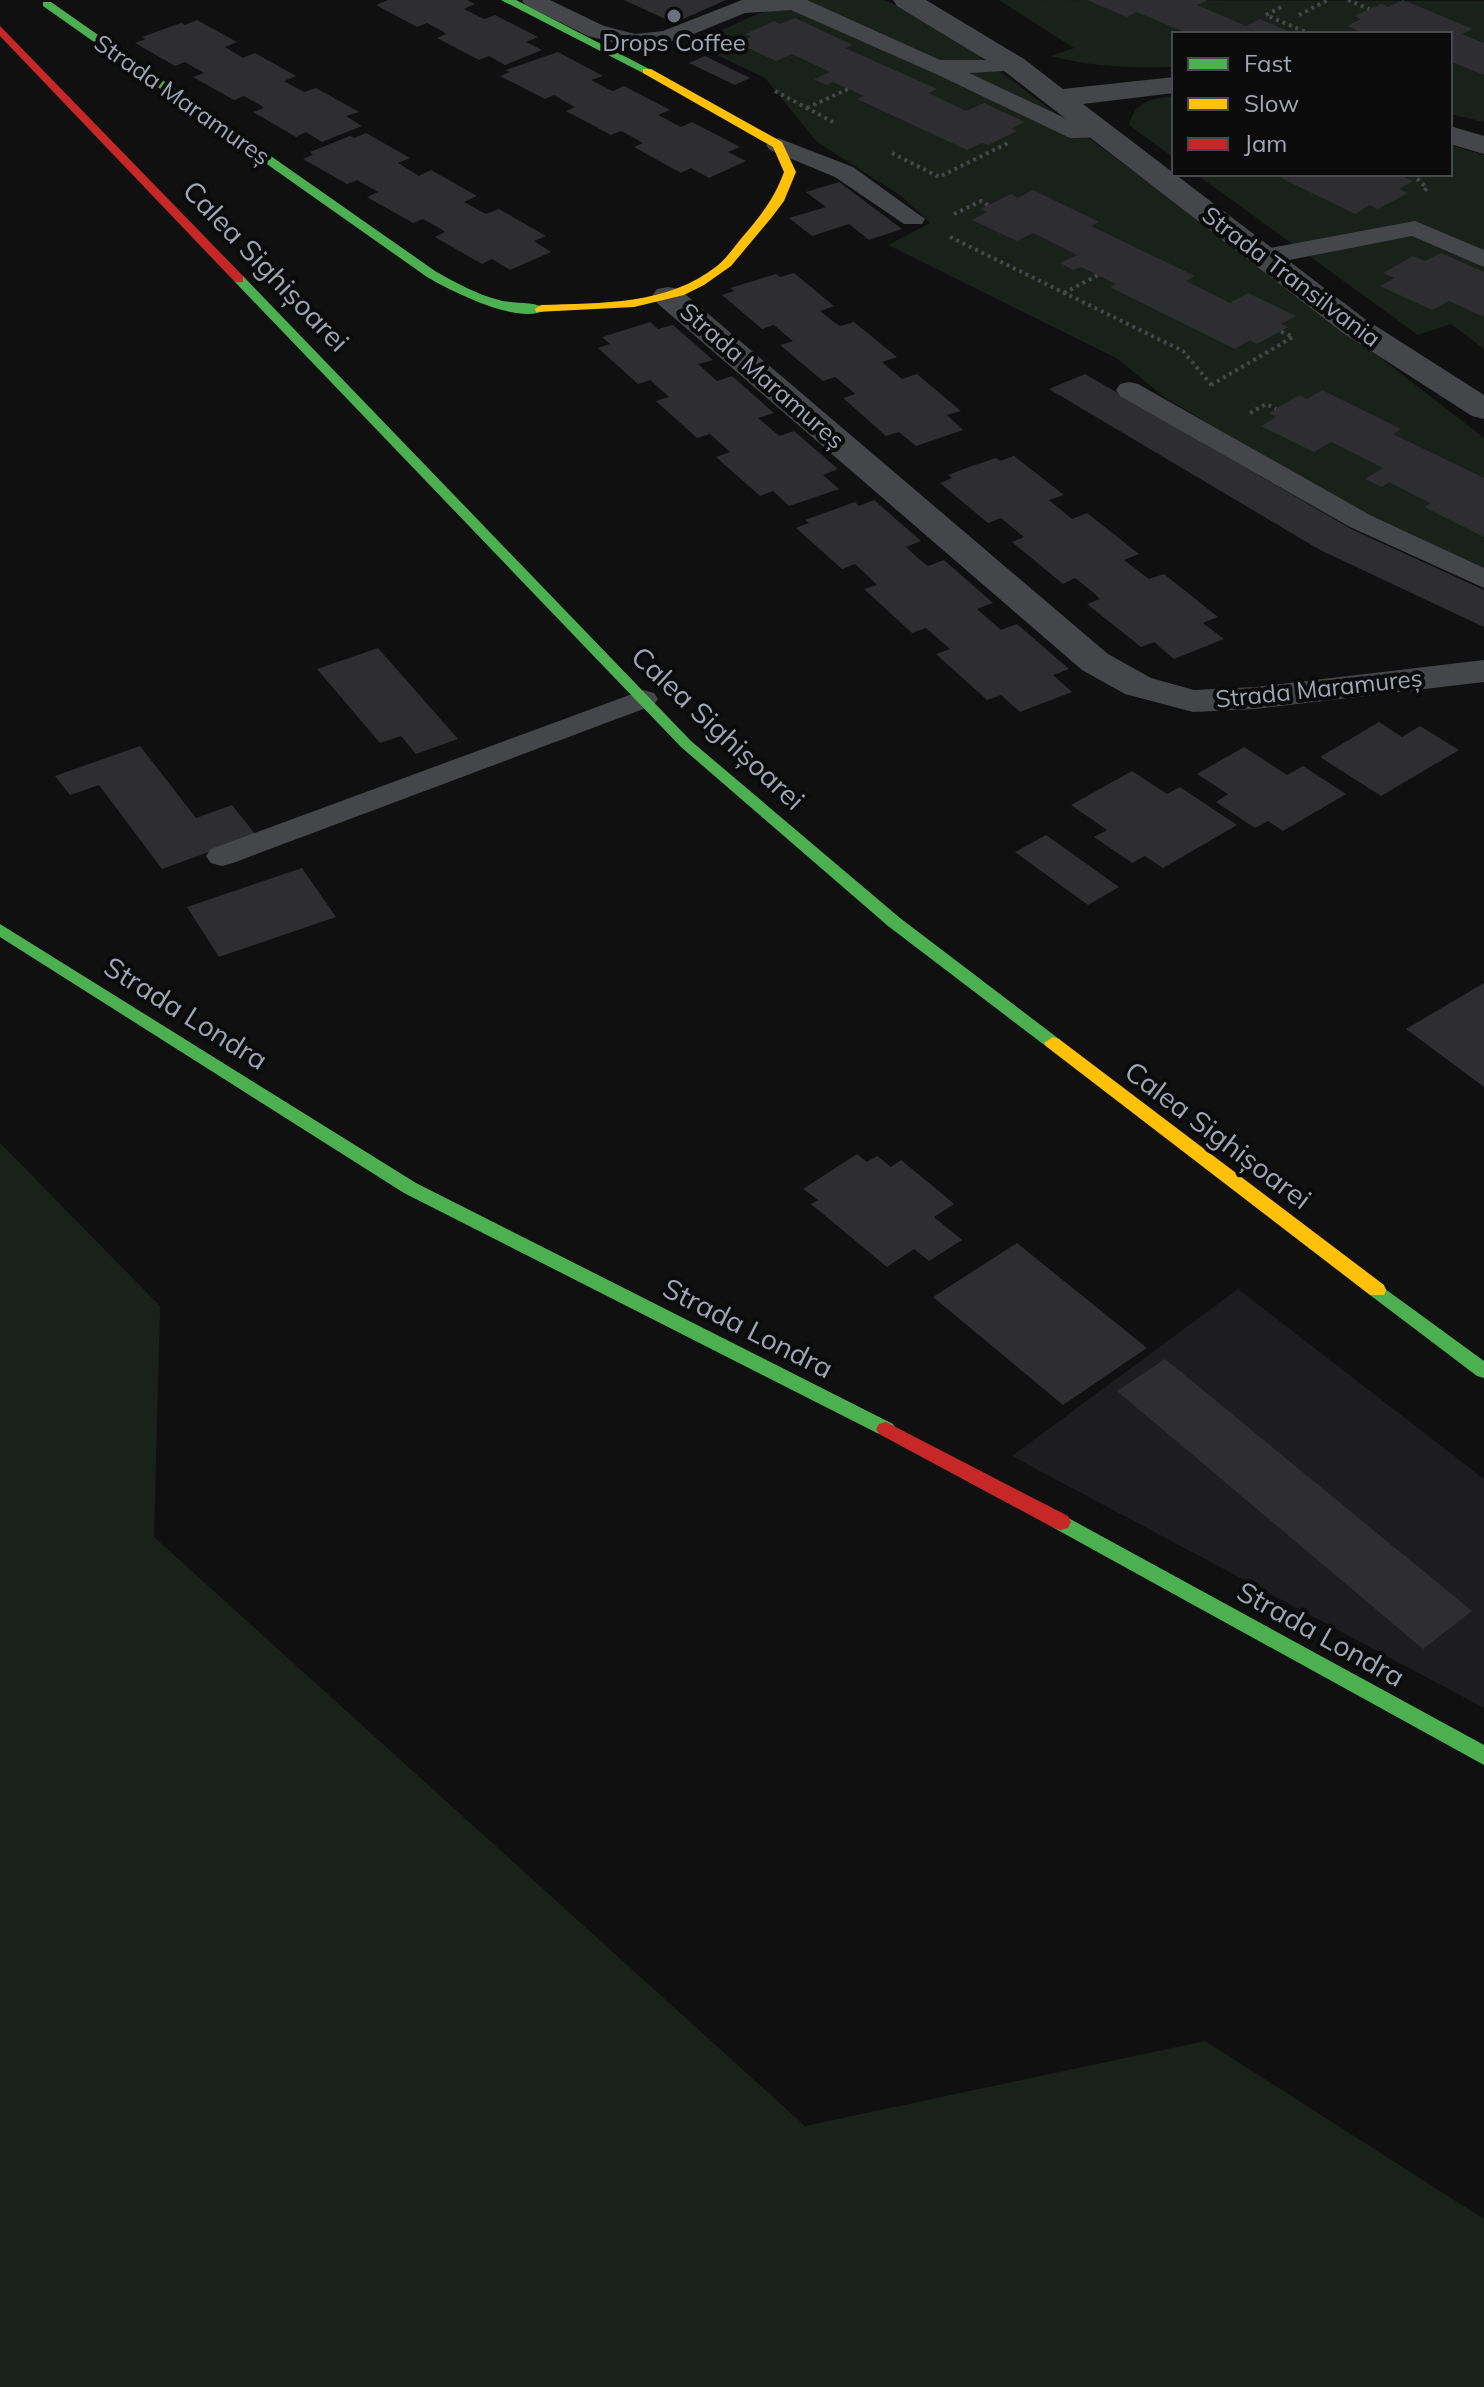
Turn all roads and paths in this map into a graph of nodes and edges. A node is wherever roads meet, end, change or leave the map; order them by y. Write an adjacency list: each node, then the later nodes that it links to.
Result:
1 (507, 0): 23 (street)
2 (533, 0): 13 (lane)
3 (907, 0): 12 (street, Strada Transilvania)
4 (1328, 0): 9 (path)
5 (1348, 0): 8 (path)
6 (47, 4): 31 (street, Strada Maramureș)
7 (1281, 7): 11 (path)
8 (1369, 9)
9 (1299, 15)
10 (0, 29): 40 (street, Calea Sighișoarei)
11 (1305, 32)
12 (1014, 65): 13 (lane); 17 (street, Strada Transilvania)
13 (937, 67): 20 (lane)
14 (1172, 85): 17 (street)
15 (765, 86): 18 (path)
16 (848, 89): 18 (path)
17 (1058, 98): 20 (street, Strada Transilvania)
18 (807, 108): 19 (path)
19 (845, 128)
20 (1102, 132): 27 (street, Strada Transilvania)
21 (1452, 136): 24 (street)
22 (1018, 138): 25 (path)
23 (778, 145): 26 (lane); 31 (street)
24 (1484, 145)
25 (884, 149)
26 (913, 219)
27 (1264, 257): 28 (lane); 36 (street, Strada Transilvania)
28 (1484, 259)
29 (1098, 275): 30 (path)
30 (1064, 293)
31 (668, 296): 39 (street, Strada Maramureș)
32 (1280, 331): 33 (path)
33 (1211, 385)
34 (1129, 390): 38 (lane)
35 (1276, 409): 37 (path)
36 (1484, 409)
37 (1239, 419)
38 (1484, 579)
39 (1484, 671)
40 (643, 699): 41 (lane); 43 (street, Calea Sighișoarei)
41 (222, 856)
42 (0, 929): 44 (street, Strada Londra)
43 (1484, 1371)
44 (1484, 1756)

